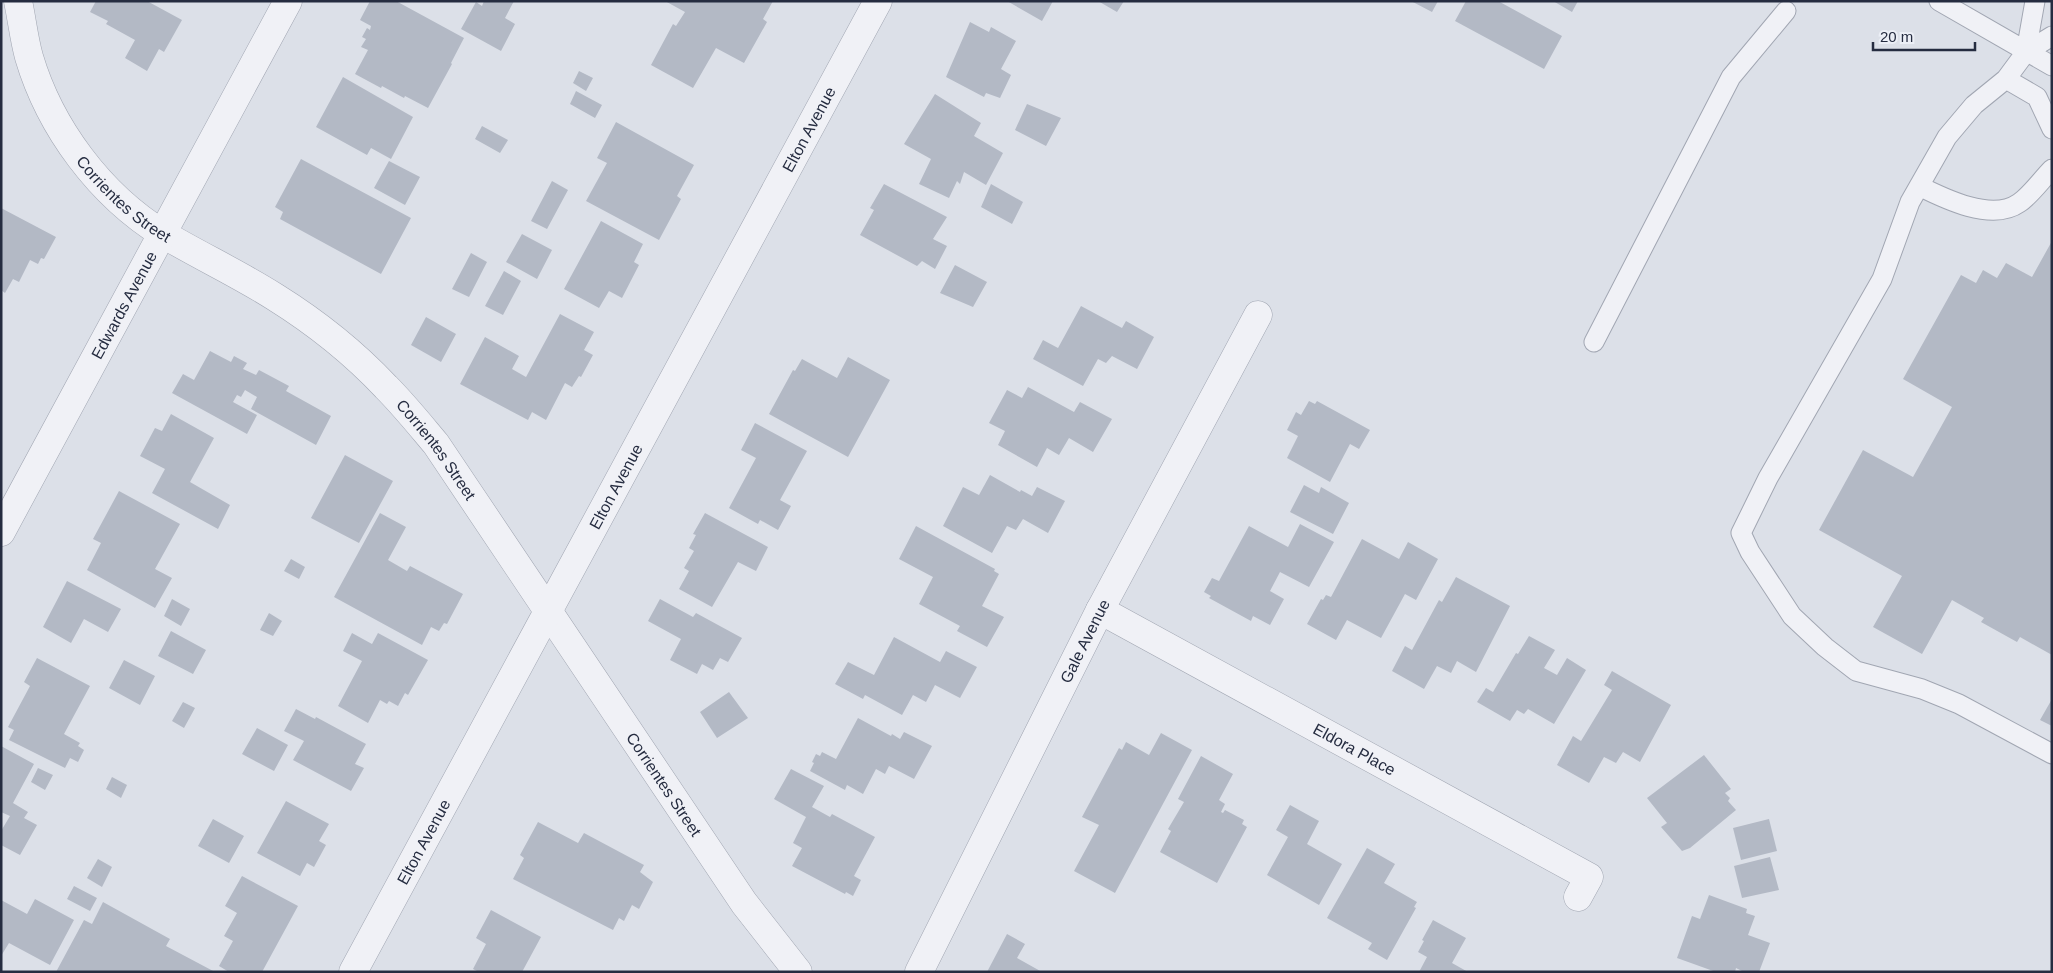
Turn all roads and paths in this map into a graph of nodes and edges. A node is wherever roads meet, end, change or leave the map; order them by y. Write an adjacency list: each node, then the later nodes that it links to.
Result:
1 (18, 1): 14 (street, Corrientes Street)
2 (288, 1): 14 (street, Edwards Avenue)
3 (878, 1): 19 (street, Elton Avenue)
4 (1938, 1): 8 (lane)
5 (2035, 1): 8 (lane)
6 (1786, 10): 16 (lane)
7 (2052, 36): 8 (lane)
8 (2026, 52): 9 (lane); 10 (lane)
9 (2052, 66)
10 (2006, 80): 11 (lane); 13 (lane)
11 (2052, 129)
12 (2052, 169): 13 (lane)
13 (1919, 186): 20 (lane)
14 (163, 233): 17 (street, Edwards Avenue); 19 (street, Corrientes Street)
15 (1258, 315): 18 (street, Gale Avenue)
16 (1594, 342)
17 (1, 532)
18 (1100, 610): 21 (street, Eldora Place); 24 (street, Gale Avenue)
19 (549, 611): 22 (street, Elton Avenue); 23 (street, Corrientes Street)
20 (2052, 754)
21 (1578, 897)
22 (354, 972)
23 (798, 972)
24 (919, 972)

